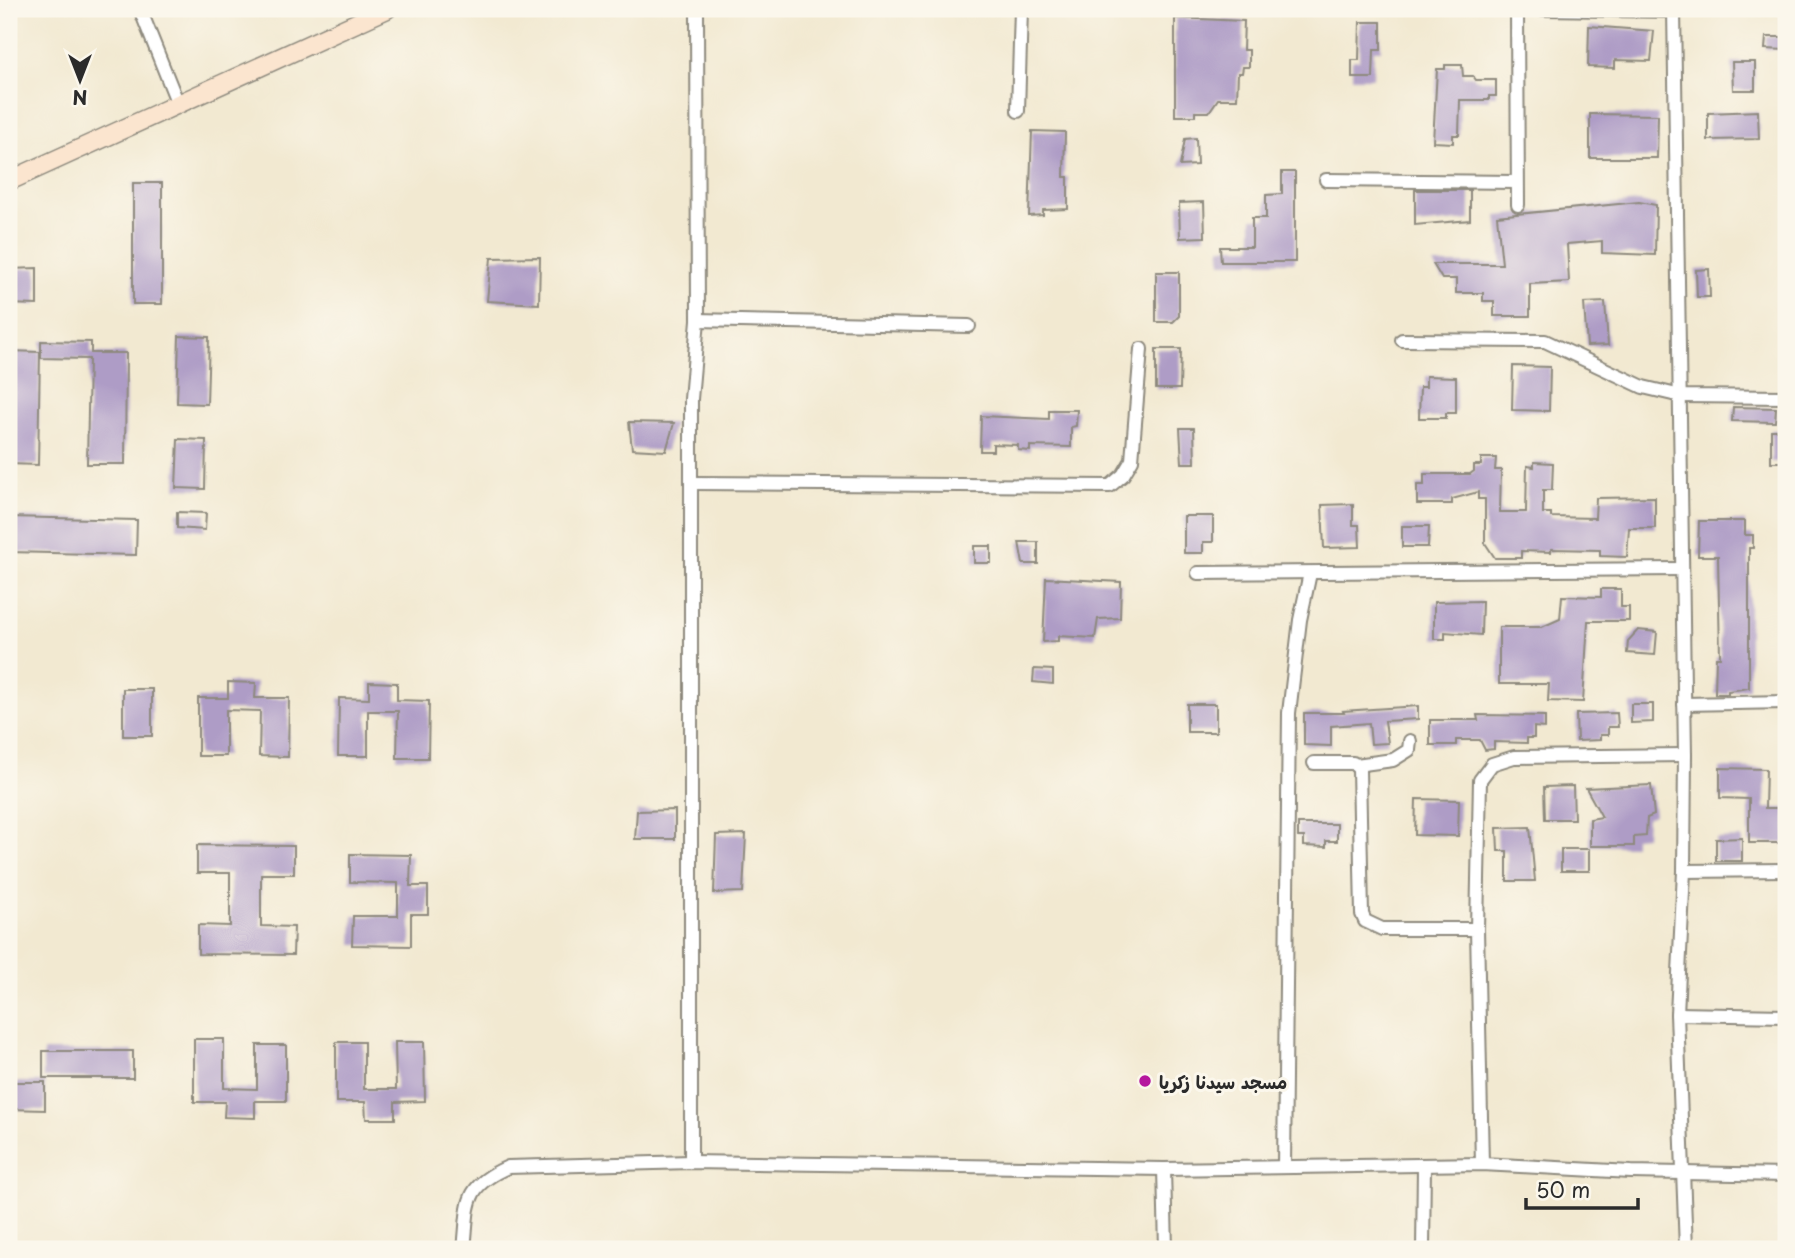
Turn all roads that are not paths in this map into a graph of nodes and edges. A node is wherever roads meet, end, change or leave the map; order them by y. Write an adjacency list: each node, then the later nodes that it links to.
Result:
1 (140, 9): 8 (street)
2 (387, 9): 8 (street)
3 (697, 9): 14 (street)
4 (1021, 9): 9 (street)
5 (1517, 9): 12 (street)
6 (1543, 9): 7 (street)
7 (1674, 10): 18 (street)
8 (178, 104): 11 (street)
9 (1018, 111)
10 (1326, 180): 12 (street)
11 (9, 181)
12 (1516, 182): 13 (street)
13 (1517, 205)
14 (698, 320): 15 (street); 20 (street)
15 (969, 326)
16 (1402, 340): 18 (street)
17 (1141, 349): 20 (street)
18 (1681, 396): 19 (street); 21 (street)
19 (1786, 397)
20 (691, 483): 35 (street)
21 (1682, 569): 23 (street); 25 (street)
22 (1198, 573): 23 (street)
23 (1310, 573): 37 (street)
24 (1786, 702): 25 (street)
25 (1684, 704): 27 (street)
26 (1410, 741): 29 (street)
27 (1685, 755): 30 (street); 32 (street)
28 (1314, 763): 29 (street)
29 (1356, 765): 32 (street)
30 (1684, 870): 31 (street); 33 (street)
31 (1786, 870)
32 (1477, 929): 36 (street)
33 (1677, 1014): 34 (street); 40 (street)
34 (1786, 1016)
35 (691, 1162): 39 (street); 42 (street)
36 (1482, 1164): 38 (street); 40 (street)
37 (1284, 1167): 38 (street); 39 (street)
38 (1424, 1167): 44 (street)
39 (1164, 1169): 43 (street)
40 (1682, 1174): 41 (street); 45 (street)
41 (1786, 1175)
42 (464, 1249)
43 (1166, 1249)
44 (1423, 1249)
45 (1686, 1249)

